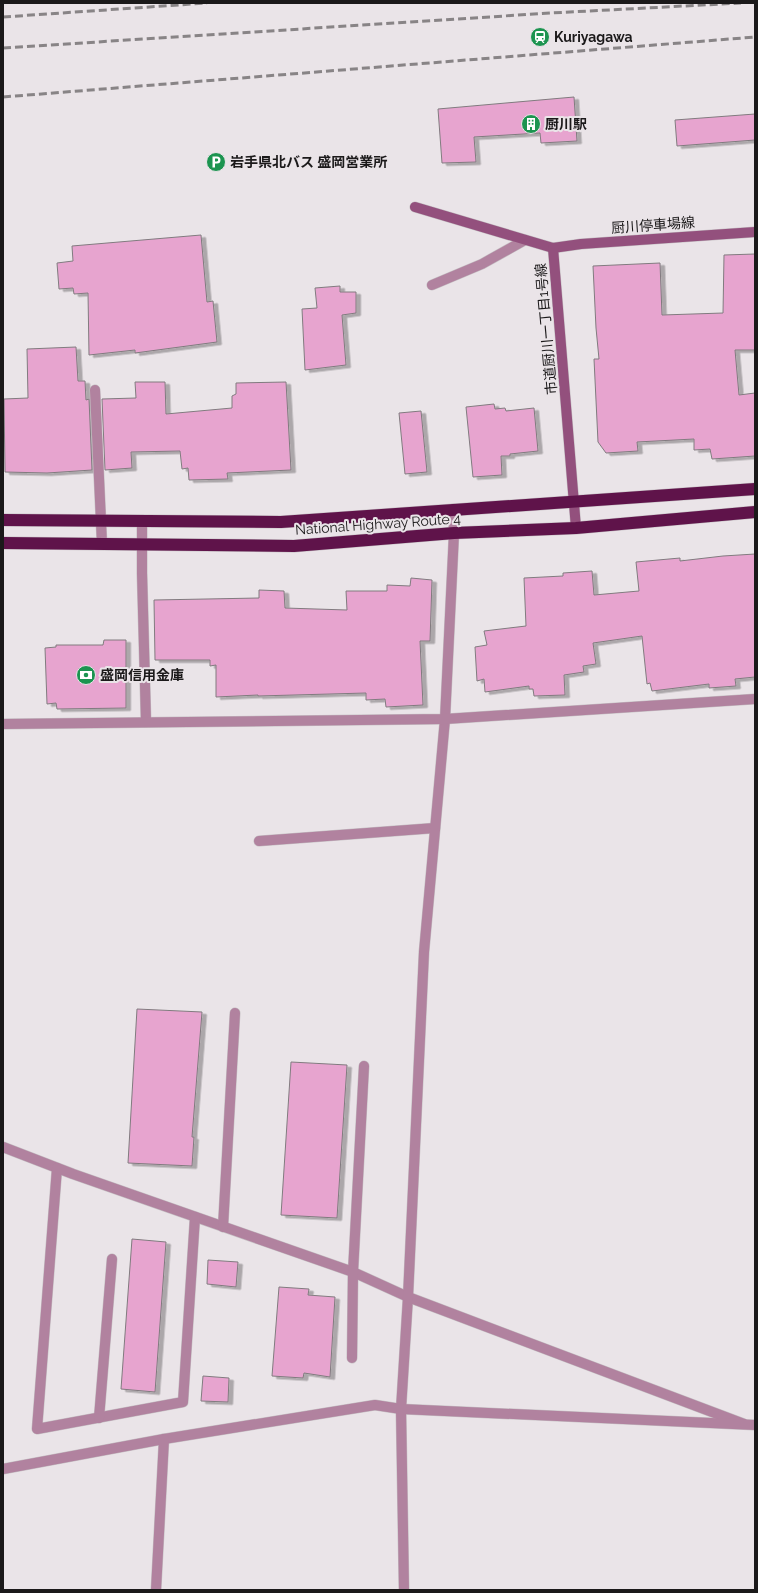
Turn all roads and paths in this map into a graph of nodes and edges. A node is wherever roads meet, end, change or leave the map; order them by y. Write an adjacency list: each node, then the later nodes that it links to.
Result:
1 (415, 207): 3 (street, 市道厨川一丁目1号線)
2 (755, 232): 4 (street, 厨川停車場線)
3 (524, 240): 4 (street, 市道厨川一丁目1号線); 5 (street)
4 (553, 248): 8 (street, 市道厨川一丁目1号線)
5 (432, 284)
6 (95, 390): 12 (street)
7 (755, 489): 8 (highway, National Highway Route 4)
8 (575, 502): 9 (highway, National Highway Route 4); 14 (street, 市道厨川一丁目1号線)
9 (453, 509): 13 (highway, National Highway Route 4); 15 (street)
10 (755, 512): 14 (highway, National Highway Route 4)
11 (3, 520): 12 (highway, National Highway Route 4)
12 (101, 521): 13 (highway, National Highway Route 4); 17 (street)
13 (142, 522): 18 (street)
14 (576, 528): 15 (highway, National Highway Route 4)
15 (454, 533): 18 (highway, National Highway Route 4); 20 (street)
16 (3, 543): 17 (highway, National Highway Route 4)
17 (102, 544): 18 (highway, National Highway Route 4)
18 (142, 544): 21 (street)
19 (755, 699): 20 (street)
20 (445, 719): 21 (street); 23 (street)
21 (146, 722): 22 (street)
22 (3, 724)
23 (435, 828): 24 (street); 33 (street)
24 (259, 841)
25 (235, 1013): 30 (street)
26 (364, 1066): 32 (street)
27 (3, 1147): 28 (street)
28 (57, 1168): 29 (street); 36 (street)
29 (195, 1217): 30 (street); 36 (street)
30 (223, 1227): 32 (street)
31 (112, 1259): 36 (street)
32 (353, 1272): 33 (street); 34 (street)
33 (408, 1297): 35 (street); 37 (street)
34 (352, 1358)
35 (401, 1409): 37 (street); 39 (street); 42 (street)
36 (100, 1418)
37 (744, 1424): 38 (street)
38 (755, 1425)
39 (164, 1439): 40 (street); 41 (street)
40 (3, 1469)
41 (156, 1590)
42 (404, 1590)

